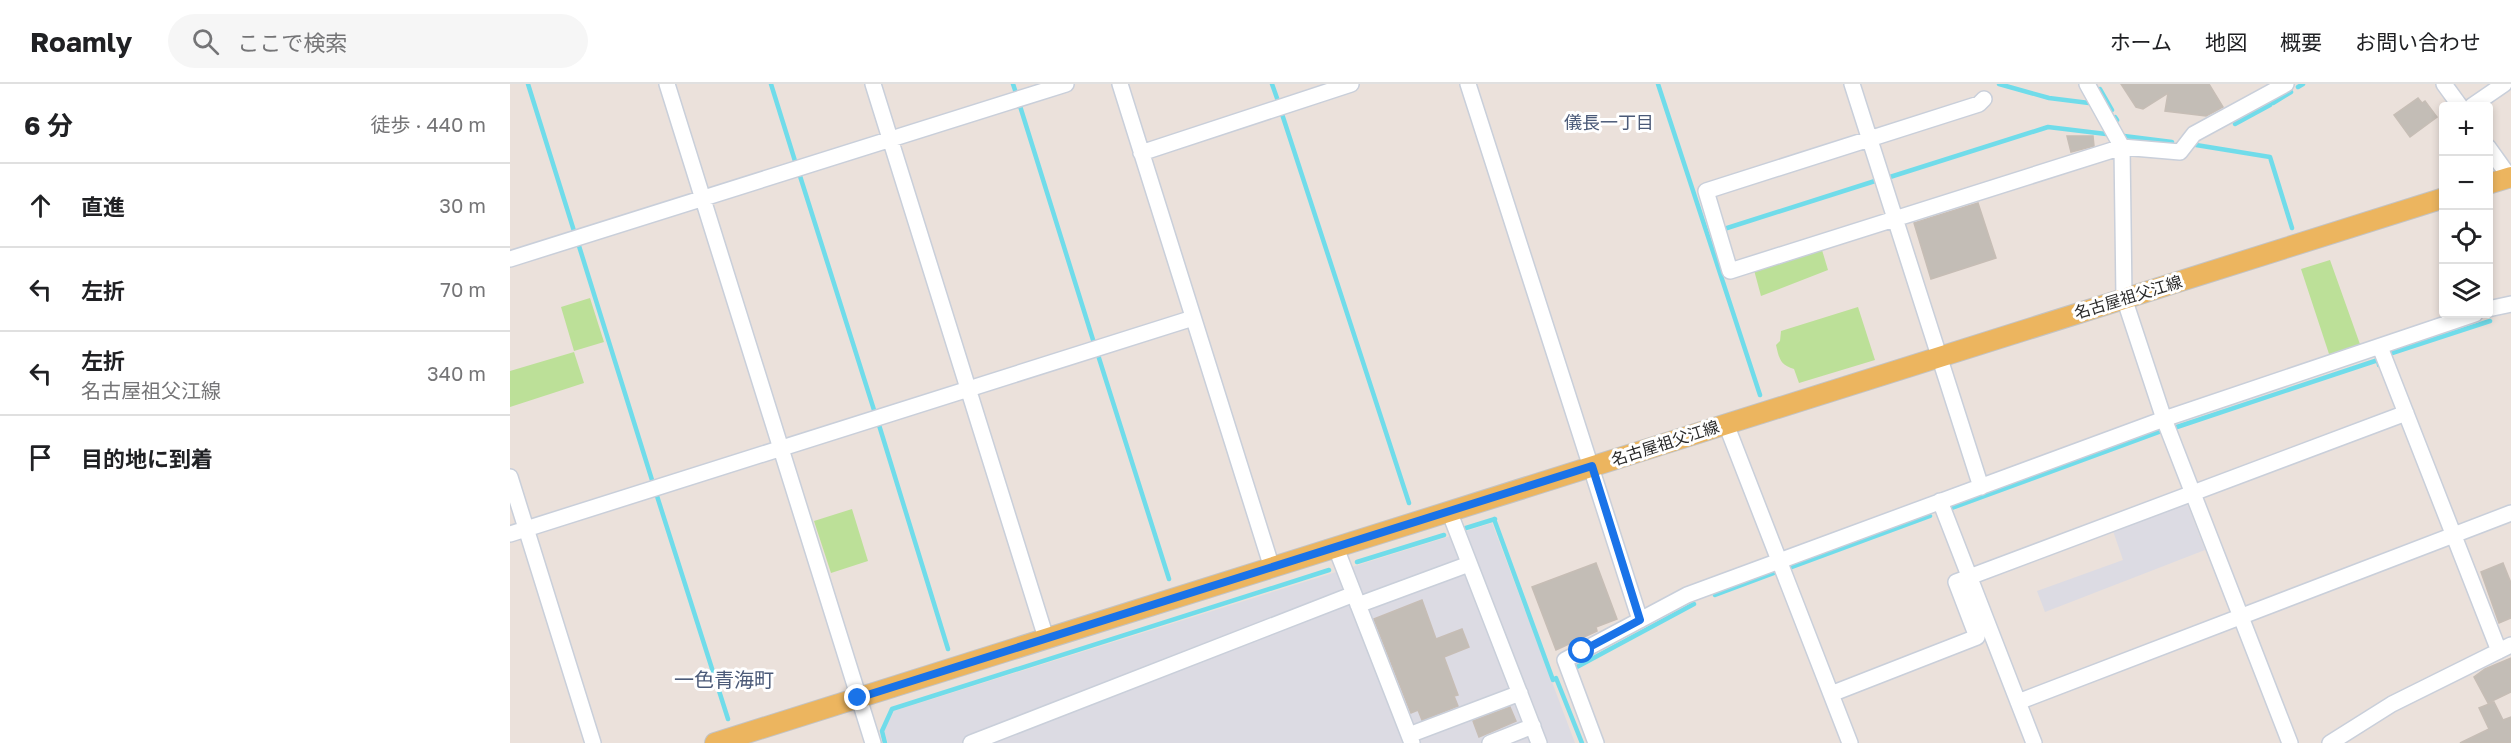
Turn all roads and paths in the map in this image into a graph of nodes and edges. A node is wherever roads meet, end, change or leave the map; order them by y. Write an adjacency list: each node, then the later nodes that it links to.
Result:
1 (667, 84): 23 (street)
2 (873, 84): 17 (street)
3 (1066, 84): 17 (street)
4 (1120, 84): 19 (street)
5 (1351, 84): 19 (street)
6 (1468, 84): 39 (street)
7 (1852, 84): 16 (street)
8 (2087, 84): 18 (street)
9 (2286, 84): 12 (street)
10 (2444, 84): 14 (street)
11 (2504, 84): 15 (street)
12 (2261, 90): 18 (street)
13 (1984, 99): 16 (street)
14 (2457, 102)
15 (2478, 102)
16 (1869, 138): 25 (street); 25 (street)
17 (891, 139): 23 (street); 34 (street)
18 (2122, 147): 25 (street); 27 (street)
19 (1142, 153): 30 (street)
20 (2493, 154): 21 (street)
21 (2511, 178): 22 (main road)
22 (2493, 183)
23 (703, 198): 26 (street); 38 (street)
24 (2439, 200): 27 (main road, 名古屋祖父江線)
25 (1896, 219): 33 (street)
26 (510, 259)
27 (2124, 298): 33 (main road, 名古屋祖父江線); 36 (street)
28 (2511, 304): 29 (street)
29 (2493, 308)
30 (1193, 318): 34 (street); 52 (street)
31 (2463, 318): 32 (street)
32 (2380, 347): 35 (street); 36 (street)
33 (1940, 356): 37 (main road, 名古屋祖父江線); 41 (street)
34 (969, 389): 38 (street); 57 (street)
35 (2406, 413): 42 (street); 48 (street)
36 (2164, 419): 41 (street); 42 (street)
37 (1726, 424): 39 (main road, 名古屋祖父江線); 50 (street)
38 (781, 448): 46 (street); 61 (street)
39 (1592, 466): 44 (main road, 名古屋祖父江線); 56 (street)
40 (510, 477): 46 (street)
41 (1981, 486): 43 (street)
42 (2193, 493): 53 (street); 55 (street)
43 (1940, 501): 50 (street); 53 (street)
44 (1449, 512): 49 (main road, 名古屋祖父江線); 51 (street)
45 (2511, 513): 48 (street)
46 (526, 529): 47 (street); 66 (street)
47 (510, 534)
48 (2454, 535): 55 (street); 58 (street)
49 (1336, 548): 52 (main road, 名古屋祖父江線); 54 (street)
50 (1779, 561): 56 (street); 60 (street)
51 (1469, 564): 54 (street); 59 (street)
52 (1272, 568): 57 (main road, 名古屋祖父江線)
53 (1969, 577): 60 (street); 62 (street)
54 (1356, 600): 65 (street); 69 (street)
55 (2241, 618): 62 (street); 75 (street)
56 (1640, 620): 72 (street)
57 (1047, 638): 61 (main road, 名古屋祖父江線)
58 (2505, 648): 76 (street)
59 (1520, 693): 63 (street); 65 (street)
60 (1831, 693): 73 (street)
61 (858, 698): 64 (main road, 名古屋祖父江線); 68 (street)
62 (2018, 702): 74 (street)
63 (1533, 726): 70 (street); 71 (street)
64 (749, 738): 67 (main road, 名古屋祖父江線)
65 (1410, 739)
66 (593, 743)
67 (715, 743)
68 (873, 743)
69 (971, 743)
70 (1490, 743)
71 (1539, 743)
72 (1596, 743)
73 (1850, 743)
74 (2034, 743)
75 (2290, 743)
76 (2330, 743)

